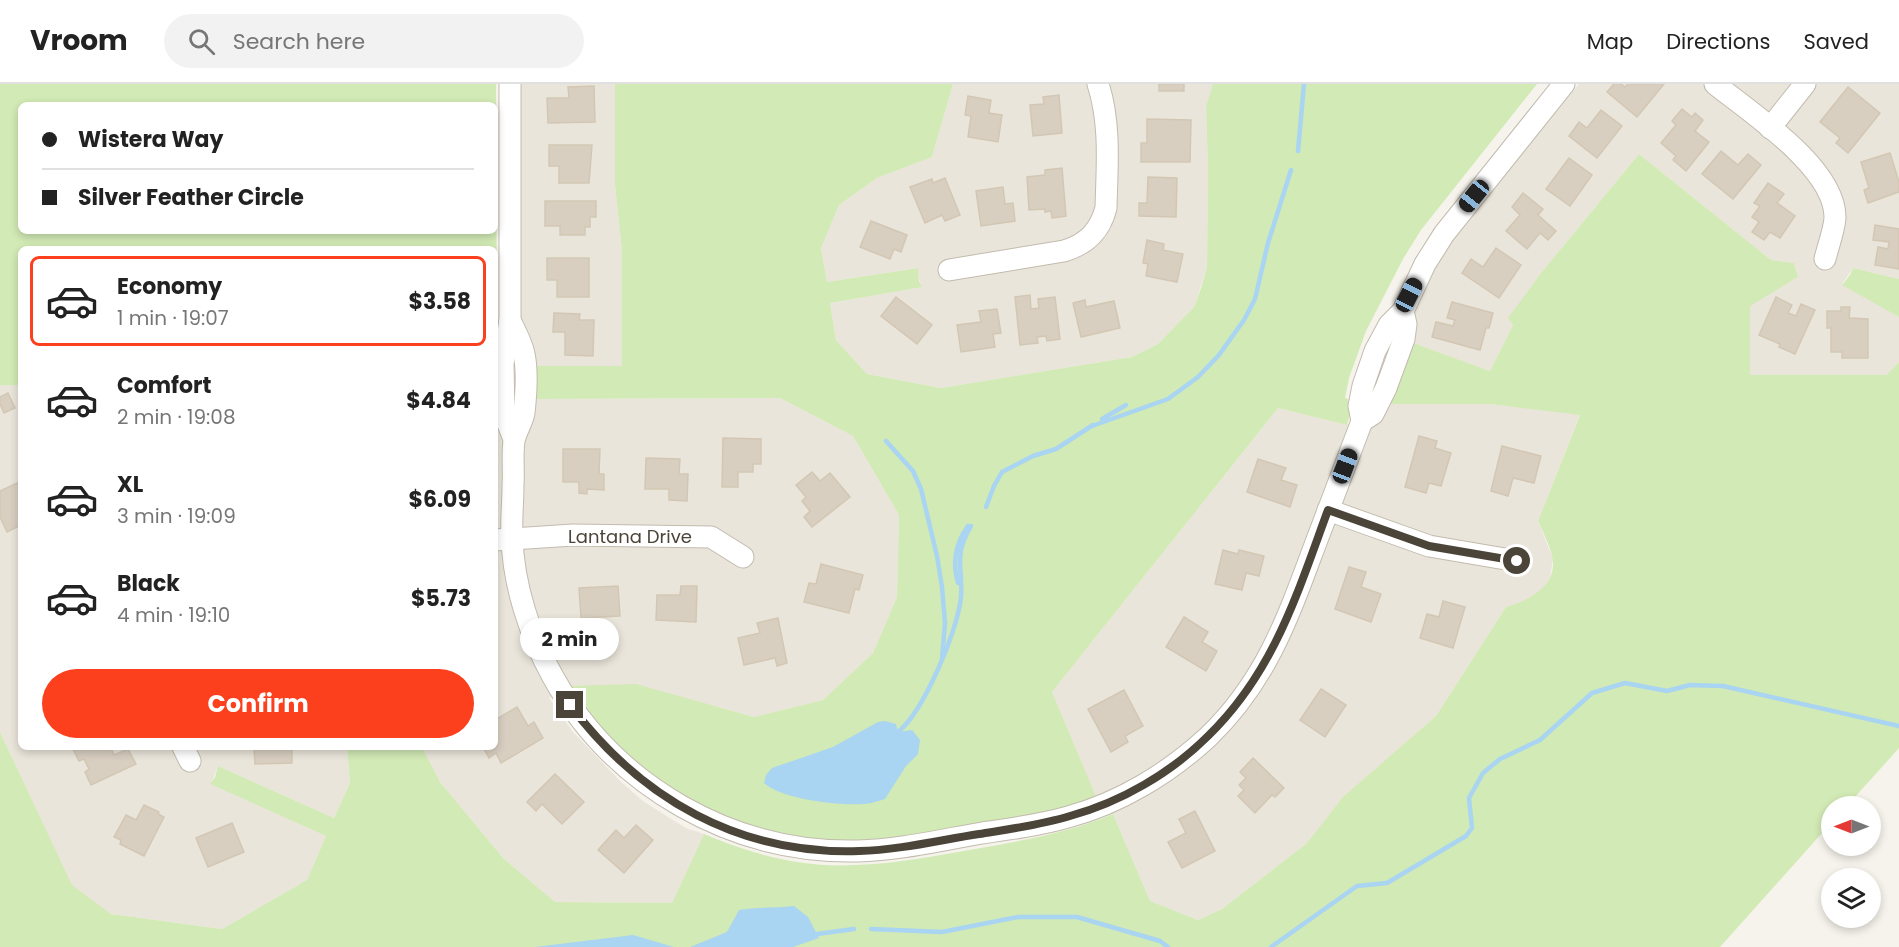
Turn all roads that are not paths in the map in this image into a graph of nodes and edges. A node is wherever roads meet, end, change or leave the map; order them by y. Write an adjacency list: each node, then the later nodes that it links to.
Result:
1 (510, 84): 10 (street)
2 (1098, 84): 8 (street)
3 (1564, 84): 9 (street)
4 (1715, 84): 6 (street)
5 (1805, 84): 6 (street)
6 (1770, 128): 7 (street)
7 (1825, 259)
8 (949, 270)
9 (1328, 510): 10 (street); 12 (street)
10 (503, 540): 11 (street, Lantana Drive)
11 (743, 557)
12 (1517, 561)

